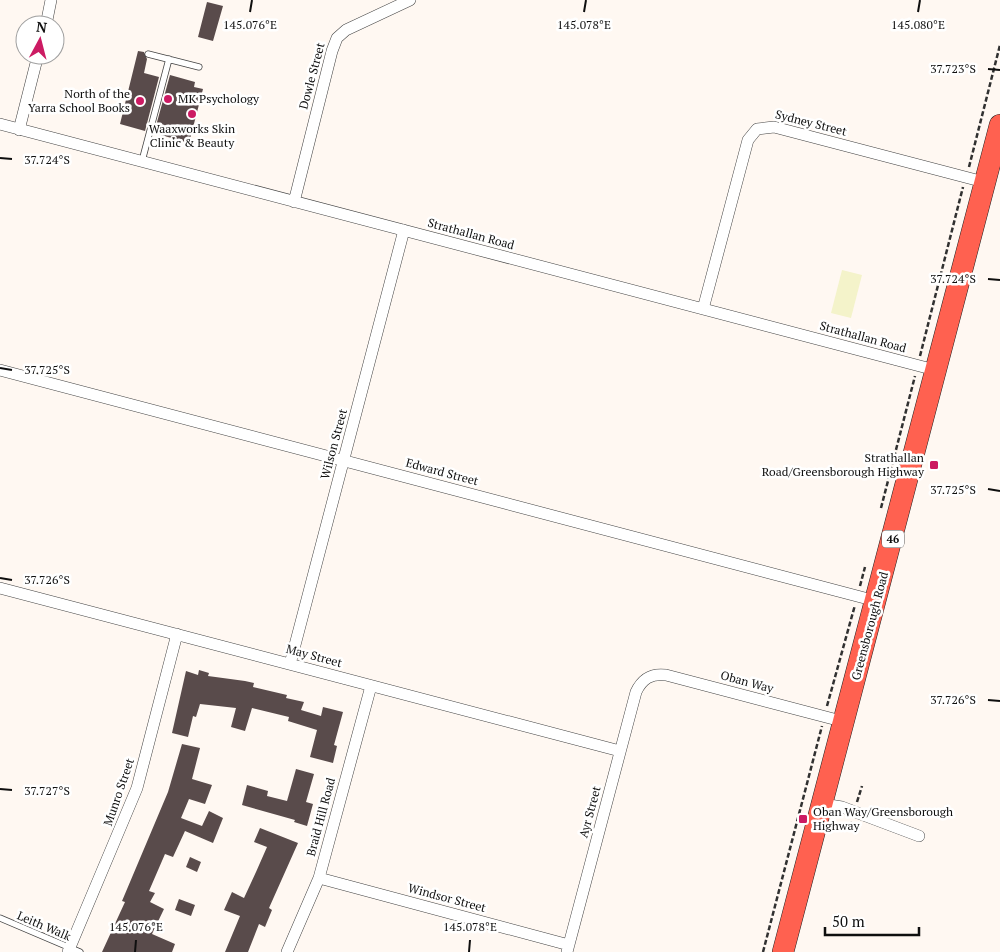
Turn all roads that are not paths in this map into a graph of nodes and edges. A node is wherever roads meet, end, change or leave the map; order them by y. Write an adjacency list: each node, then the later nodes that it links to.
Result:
1 (51, 0): 3 (street)
2 (410, 0): 13 (street, Dowle Street)
3 (48, 15)
4 (148, 54): 5 (lane)
5 (169, 59): 7 (lane); 11 (lane)
6 (35, 65): 10 (street)
7 (198, 67)
8 (0, 124): 10 (street, Strathallan Road)
9 (1000, 124): 12 (highway, Greensborough Road / 46)
10 (19, 130): 11 (street, Strathallan Road)
11 (142, 162): 13 (street, Strathallan Road)
12 (975, 180): 15 (street, Sydney Street); 16 (highway, Greensborough Road / 46)
13 (294, 202): 14 (street, Strathallan Road)
14 (404, 230): 15 (street, Strathallan Road); 18 (street, Wilson Street)
15 (704, 309): 16 (street, Strathallan Road)
16 (926, 368): 20 (highway, Greensborough Road / 46)
17 (0, 370): 18 (street, Edward Street)
18 (343, 460): 20 (street, Edward Street); 22 (street, Wilson Street)
19 (0, 588): 21 (street, May Street)
20 (866, 598): 25 (highway, Greensborough Road / 46)
21 (177, 634): 22 (street, May Street); 32 (street, Munro Street)
22 (290, 664): 24 (street, May Street)
23 (644, 680): 25 (street, Oban Way); 26 (street, Ayr Street)
24 (371, 686): 26 (street, May Street); 29 (street, Braid Hill Road)
25 (845, 722): 27 (highway, Greensborough Road / 46)
26 (620, 752): 31 (street, Ayr Street)
27 (823, 804): 28 (street); 34 (highway, Greensborough Road / 46)
28 (919, 836)
29 (319, 878): 31 (street, Windsor Street); 33 (street, Braid Hill Road)
30 (0, 918): 32 (lane, Leith Walk)
31 (568, 948)
32 (72, 950)
33 (287, 952)
34 (783, 952)

